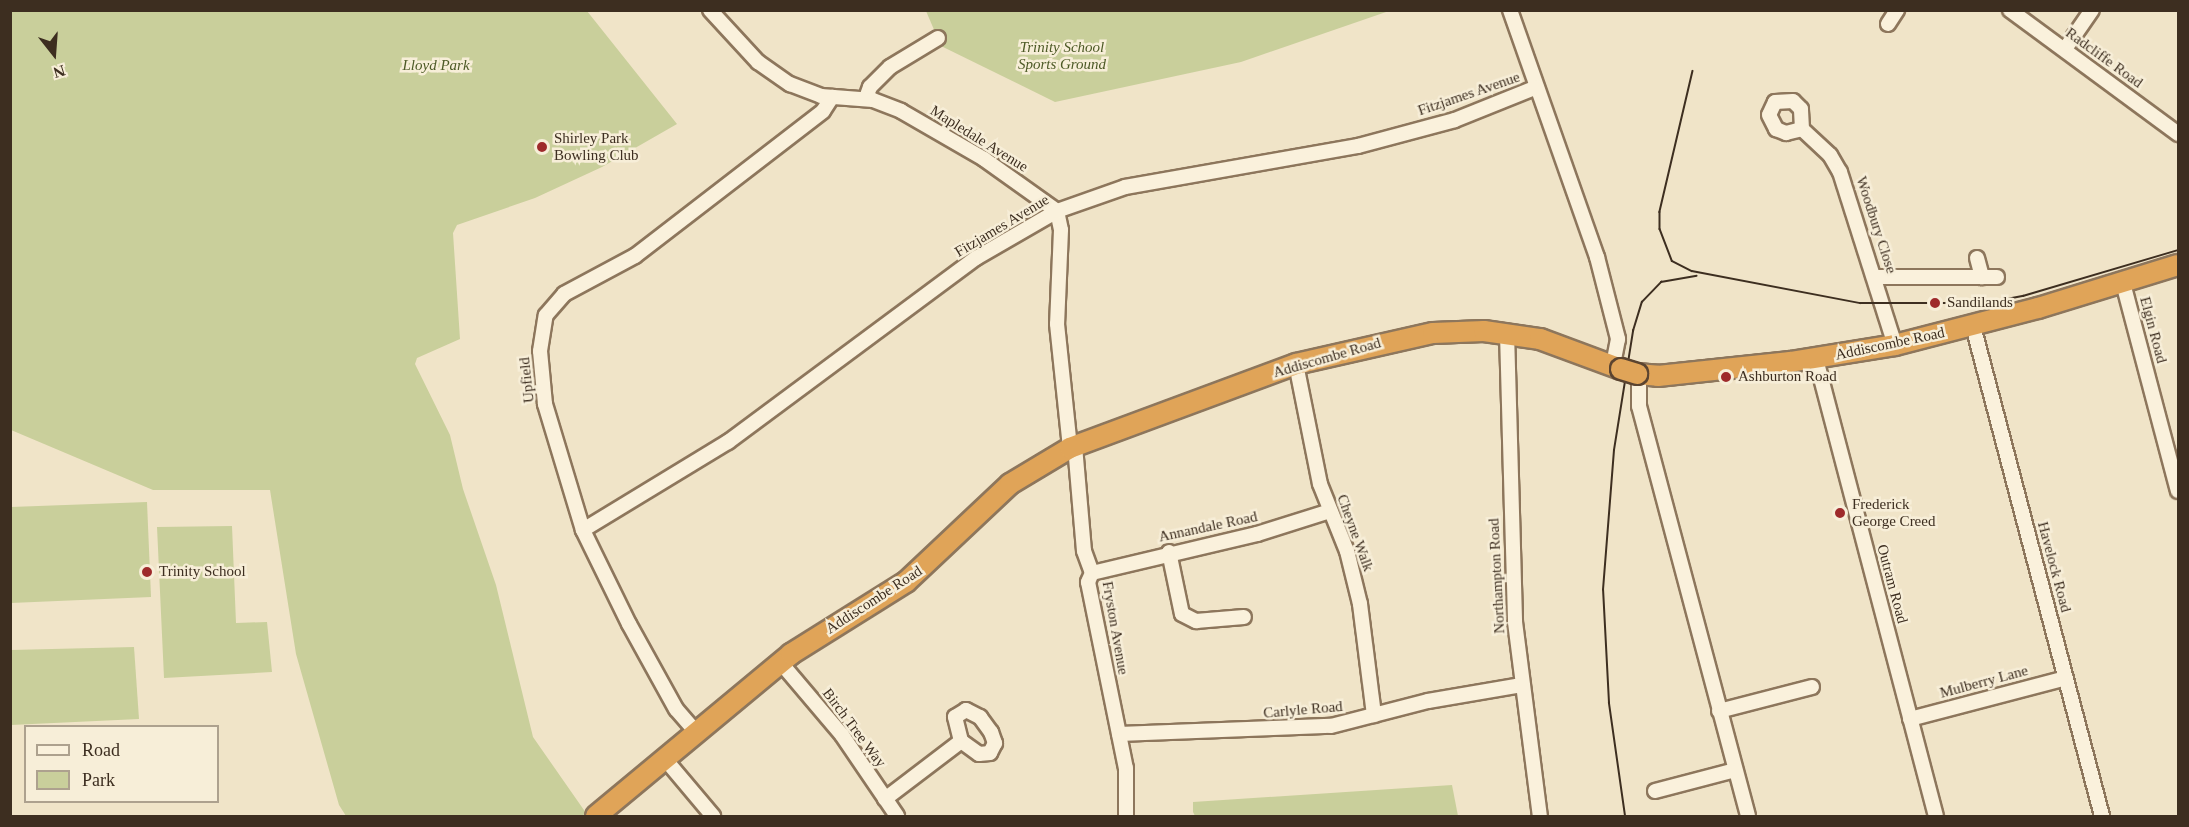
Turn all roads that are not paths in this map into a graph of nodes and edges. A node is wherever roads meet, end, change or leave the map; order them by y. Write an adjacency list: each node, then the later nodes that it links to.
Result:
1 (1510, 10): 9 (street)
2 (1897, 10): 6 (street)
3 (2010, 10): 8 (street, Radcliffe Road)
4 (2092, 10): 8 (street)
5 (713, 11): 10 (street, Mapledale Avenue)
6 (1888, 24)
7 (938, 38): 11 (street)
8 (2065, 49): 13 (street, Radcliffe Road)
9 (1537, 87): 14 (street, Fitzjames Avenue); 24 (street)
10 (832, 97): 11 (street, Mapledale Avenue); 28 (street, Upfield)
11 (866, 98): 14 (street, Mapledale Avenue)
12 (1802, 129): 17 (street, Woodbury Close)
13 (2178, 134)
14 (1057, 211): 25 (street); 28 (street, Fitzjames Avenue)
15 (1977, 258): 17 (street)
16 (2178, 265): 18 (highway, Addiscombe Road)
17 (1875, 277): 21 (street, Woodbury Close)
18 (2123, 283): 19 (highway, Addiscombe Road); 26 (street, Elgin Road)
19 (1973, 326): 21 (highway, Addiscombe Road); 33 (street, Havelock Road)
20 (1507, 333): 23 (highway, Addiscombe Road); 24 (highway, Addiscombe Road); 34 (street, Northampton Road)
21 (1895, 345): 22 (highway, Addiscombe Road)
22 (1816, 359): 24 (highway, Addiscombe Road); 38 (street, Outram Road)
23 (1296, 364): 25 (highway, Addiscombe Road); 27 (street, Cheyne Walk)
24 (1628, 371): 36 (street)
25 (1072, 447): 30 (street, Fryston Avenue); 32 (highway, Addiscombe Road)
26 (2178, 491)
27 (1330, 511): 29 (street, Annandale Road); 37 (street, Cheyne Walk)
28 (583, 530): 39 (street, Upfield)
29 (1169, 552): 30 (street, Annandale Road); 31 (street)
30 (1092, 573): 40 (street, Fryston Avenue)
31 (1244, 617)
32 (781, 663): 39 (highway, Addiscombe Road); 45 (street, Birch Tree Way)
33 (2066, 678): 38 (street, Mulberry Lane); 53 (street, Havelock Road)
34 (1522, 685): 37 (street, Carlyle Road); 50 (street, Northampton Road)
35 (1812, 687): 36 (street)
36 (1719, 711): 43 (street)
37 (1374, 715): 40 (street, Carlyle Road)
38 (1910, 719): 52 (street, Outram Road)
39 (696, 732): 42 (highway, Addiscombe Road)
40 (1119, 734): 49 (street, Fryston Avenue)
41 (962, 741): 45 (street)
42 (665, 759): 46 (highway, Addiscombe Road); 47 (street)
43 (1735, 770): 44 (street); 51 (street)
44 (1654, 791)
45 (885, 799): 48 (street, Birch Tree Way)
46 (596, 816)
47 (712, 816)
48 (897, 816)
49 (1125, 816)
50 (1540, 816)
51 (1748, 816)
52 (1936, 816)
53 (2102, 816)

